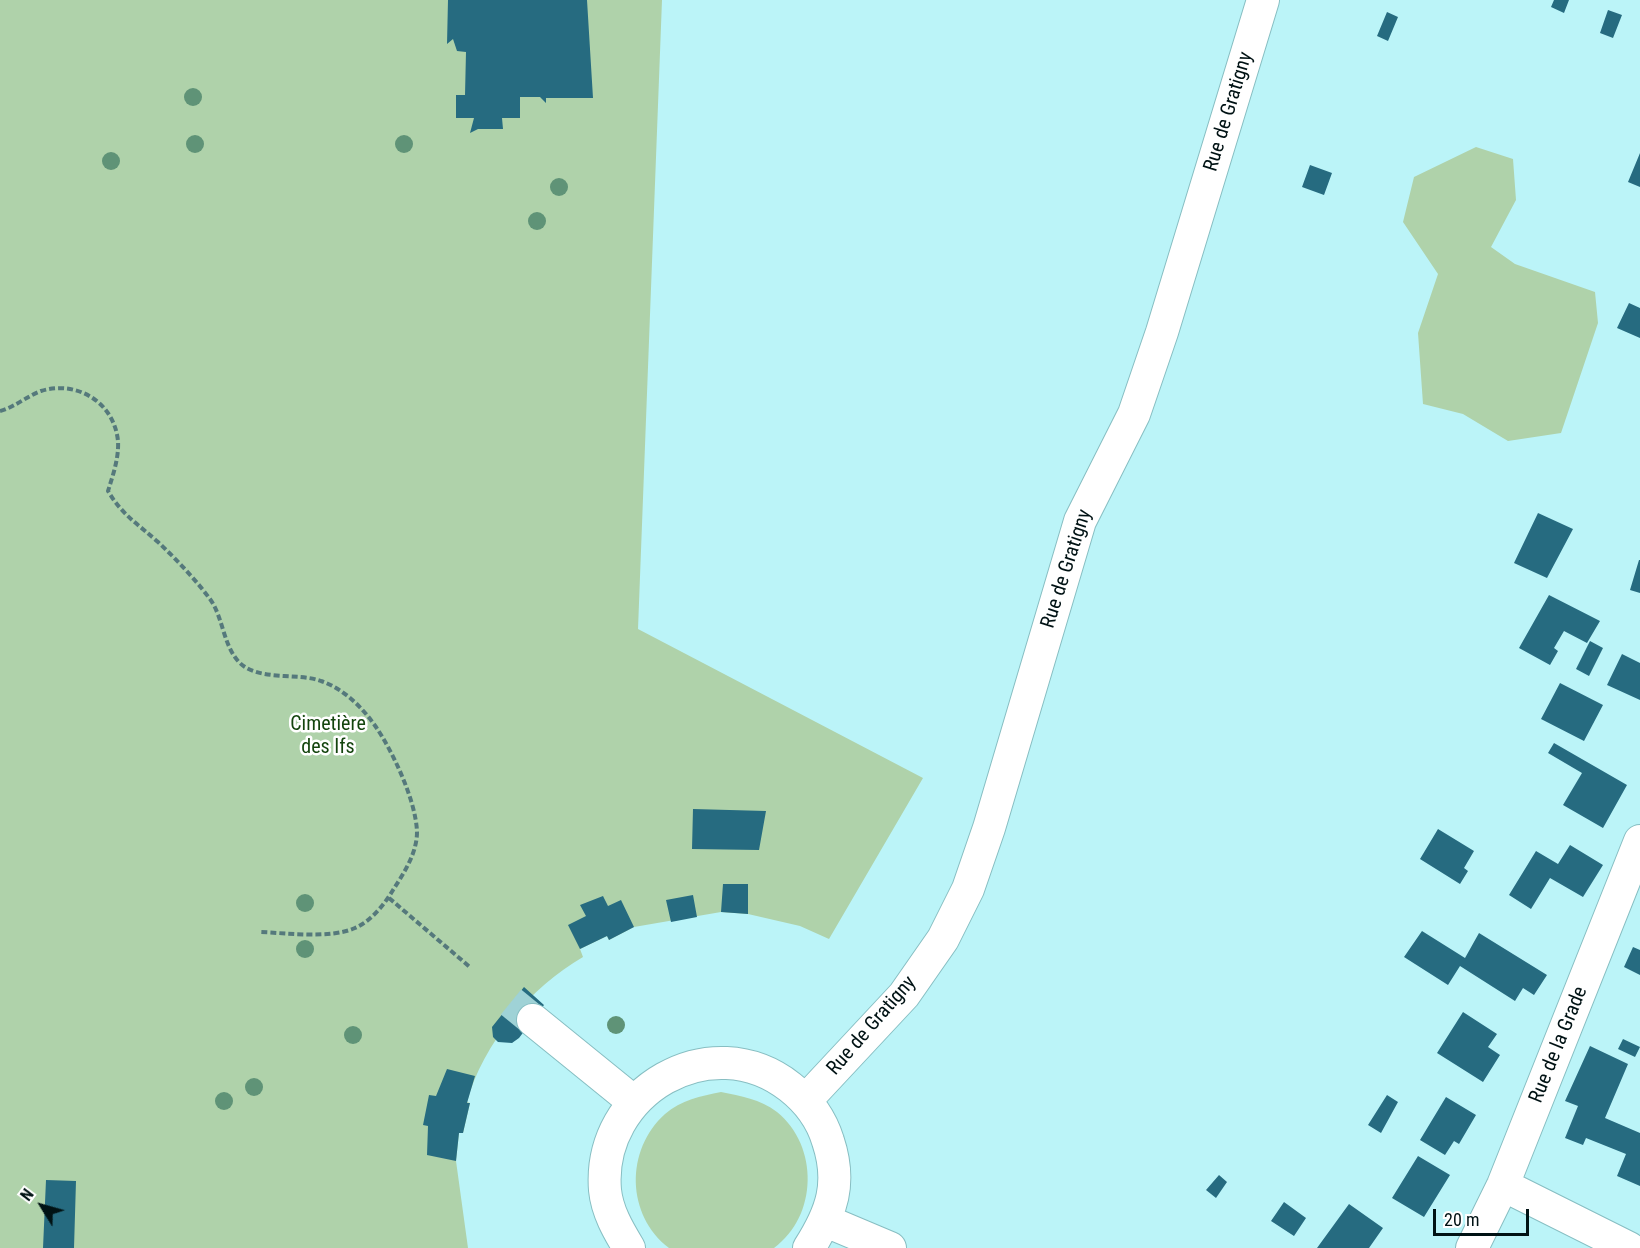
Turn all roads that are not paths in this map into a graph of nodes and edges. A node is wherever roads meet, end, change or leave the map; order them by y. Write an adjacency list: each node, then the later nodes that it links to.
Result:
1 (1263, 0): 4 (street, Rue de Gratigny)
2 (1640, 841): 6 (street, Rue de la Grade)
3 (532, 1020): 5 (street)
4 (806, 1100): 5 (street); 7 (street)
5 (634, 1102): 8 (street)
6 (1503, 1185): 11 (street, Rue de la Grade); 12 (street)
7 (826, 1221): 9 (street); 10 (street)
8 (629, 1248)
9 (809, 1248)
10 (890, 1248)
11 (1472, 1248)
12 (1629, 1248)

